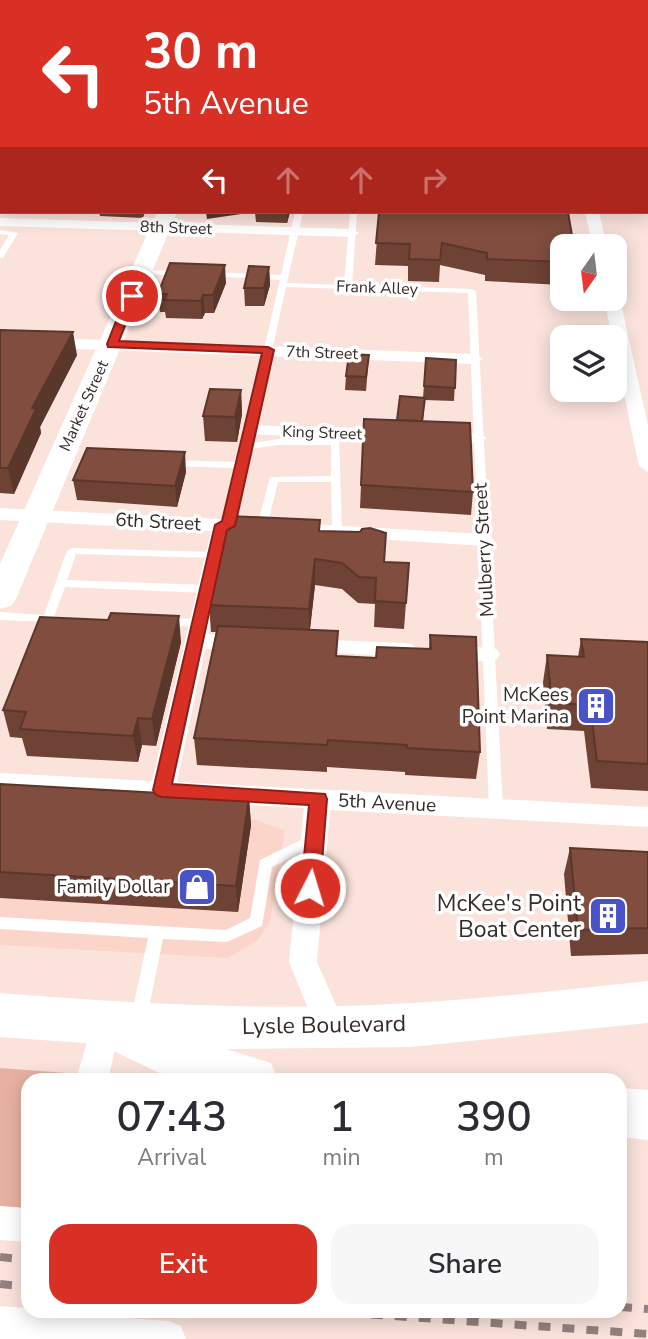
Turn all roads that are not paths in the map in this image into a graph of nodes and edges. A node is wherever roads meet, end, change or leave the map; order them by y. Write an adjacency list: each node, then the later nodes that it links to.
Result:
1 (298, 214): 6 (lane)
2 (354, 214): 8 (lane)
3 (592, 214): 9 (street)
4 (163, 220): 5 (street, 8th Street); 6 (street, 8th Street); 11 (main road, Market Street)
5 (0, 222)
6 (294, 231): 8 (street, 8th Street); 14 (lane)
7 (0, 232): 10 (lane)
8 (352, 233): 15 (lane)
9 (597, 234)
10 (0, 256)
11 (142, 272): 12 (lane); 19 (main road, Market Street)
12 (189, 274)
13 (200, 274): 14 (lane, Frank Alley)
14 (284, 281): 15 (lane, Frank Alley); 20 (lane)
15 (348, 287): 16 (lane, Frank Alley)
16 (472, 291): 21 (lane, Mulberry Street)
17 (615, 312): 27 (street)
18 (0, 341): 19 (street, 7th Street)
19 (112, 344): 20 (street, 7th Street); 30 (main road, Market Street)
20 (268, 350): 21 (street, 7th Street); 24 (lane)
21 (475, 359): 23 (lane, Mulberry Street)
22 (336, 438): 23 (street, King Street); 24 (street, King Street); 28 (lane)
23 (478, 438): 34 (lane, Mulberry Street)
24 (248, 439): 26 (lane)
25 (158, 462): 26 (lane)
26 (242, 466): 31 (lane)
27 (648, 466)
28 (337, 479): 32 (lane); 33 (lane)
29 (0, 514): 30 (street, 6th Street)
30 (35, 515): 31 (street, 6th Street); 39 (main road, Market Street)
31 (225, 525): 32 (street, 6th Street); 36 (street)
32 (262, 527): 33 (street, 6th Street)
33 (337, 532): 34 (street, 6th Street)
34 (484, 540): 45 (lane, Mulberry Street)
35 (72, 551): 36 (lane); 37 (lane)
36 (215, 555): 38 (street)
37 (61, 583): 38 (lane); 41 (lane)
38 (207, 589): 44 (street)
39 (0, 599)
40 (0, 616): 41 (lane)
41 (48, 619): 42 (lane)
42 (62, 620)
43 (145, 622): 44 (lane)
44 (198, 632): 45 (street); 47 (street)
45 (489, 654): 49 (lane, Mulberry Street)
46 (0, 782): 47 (street, 5th Avenue)
47 (162, 790): 48 (street, 5th Avenue)
48 (318, 799): 49 (street, 5th Avenue); 51 (street)
49 (496, 809): 50 (street, 5th Avenue)
50 (648, 817)
51 (315, 839): 53 (lane); 57 (street)
52 (0, 923): 53 (lane)
53 (157, 932): 56 (lane)
54 (648, 1002): 57 (main road, Lysle Boulevard)
55 (0, 1015): 56 (main road, Lysle Boulevard)
56 (122, 1024): 57 (main road, Lysle Boulevard); 58 (street); 59 (main road)
57 (331, 1028)
58 (96, 1073)
59 (228, 1073)
60 (627, 1114): 61 (main road)
61 (648, 1115)
62 (0, 1223): 63 (street)
63 (21, 1224)
64 (0, 1324): 65 (street)
65 (168, 1339)

